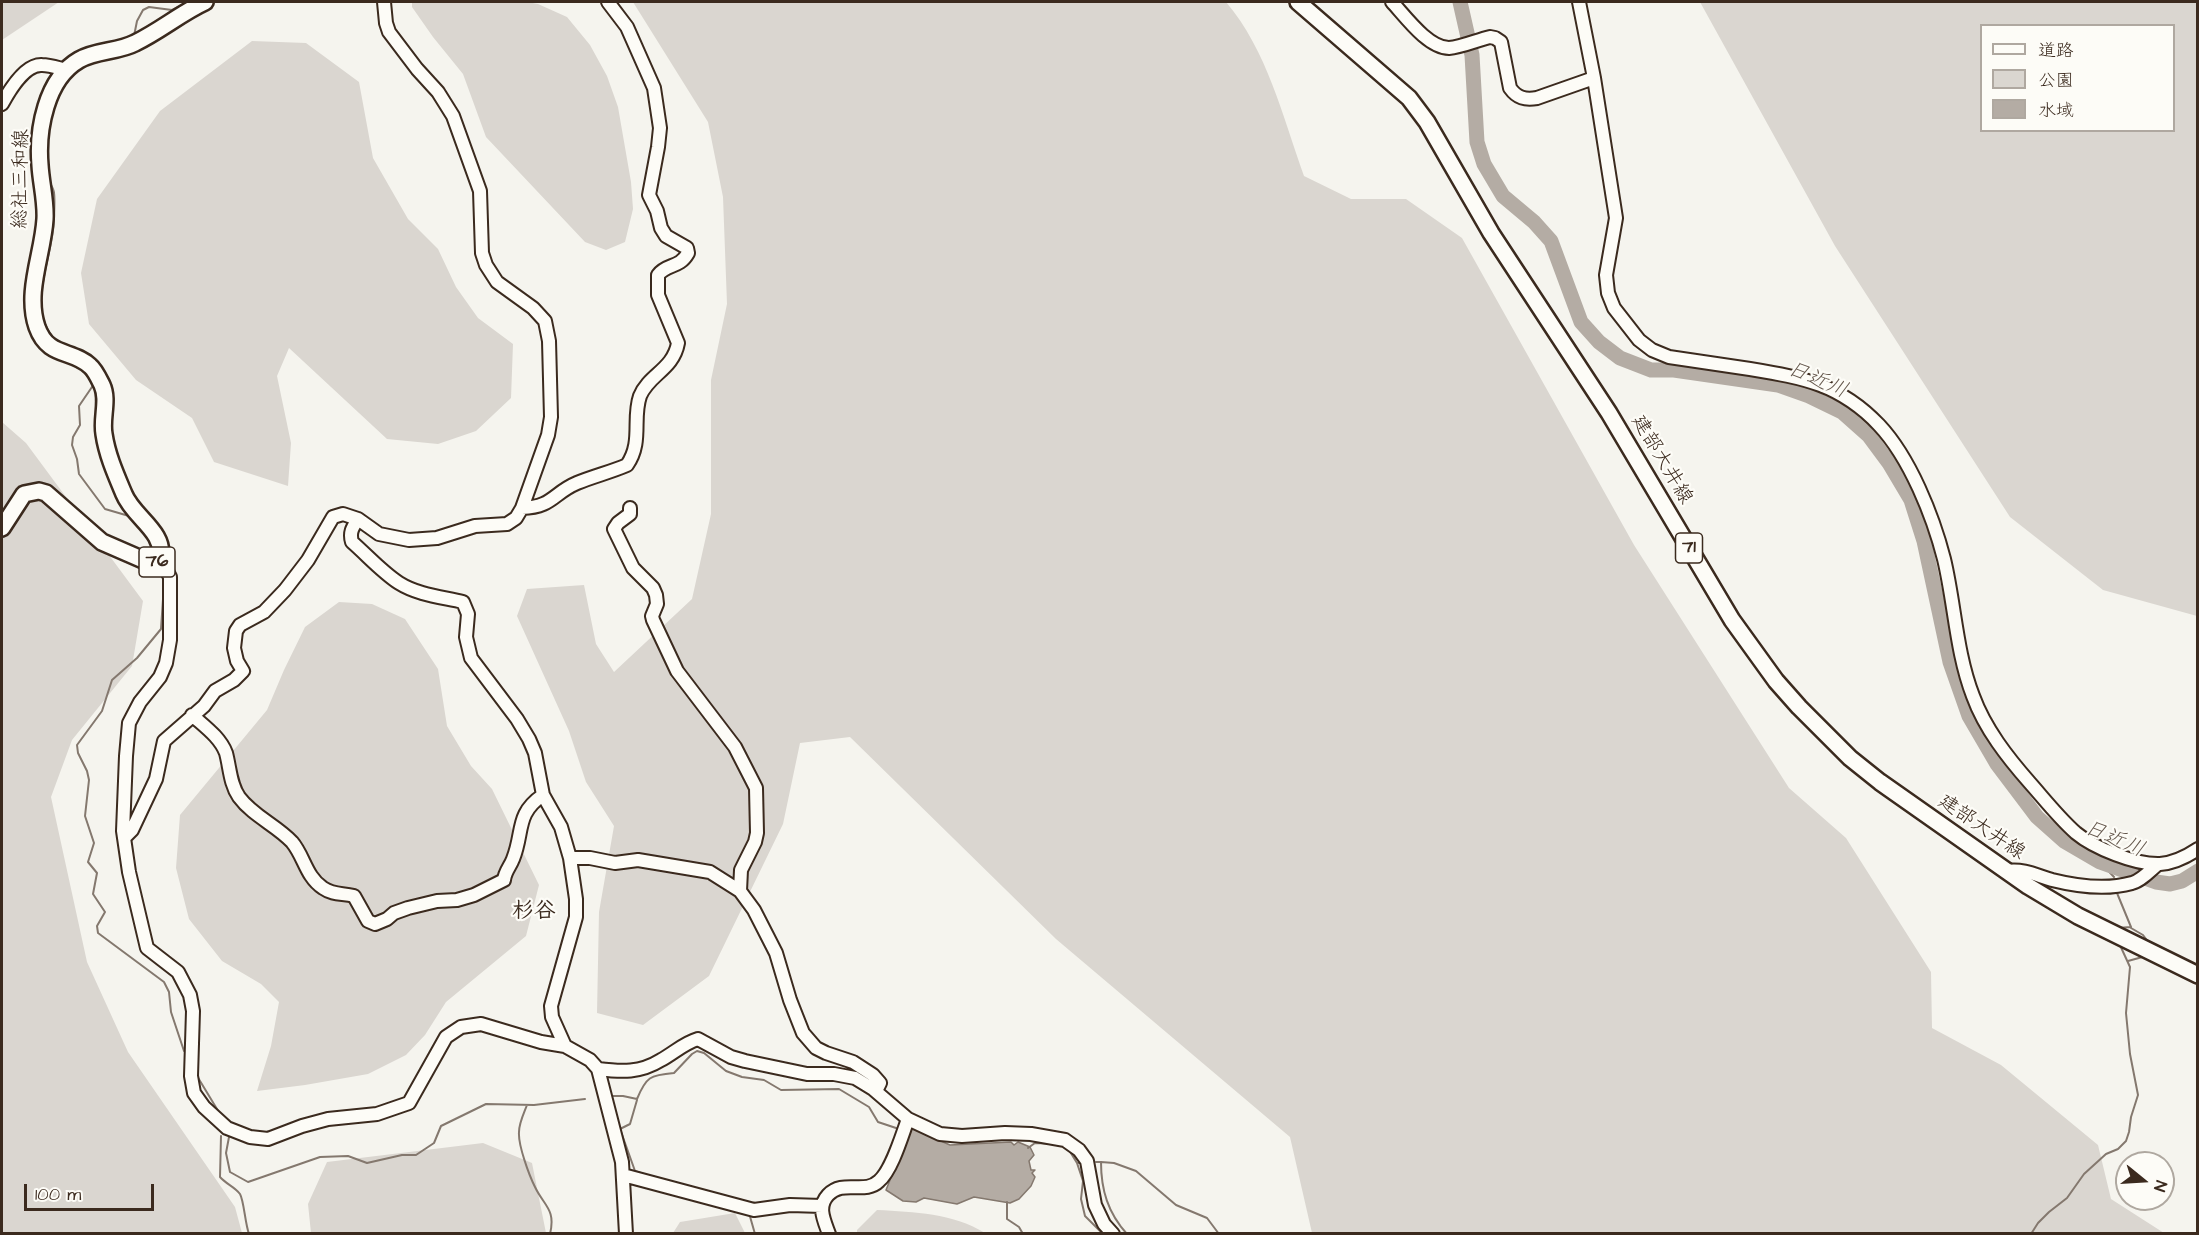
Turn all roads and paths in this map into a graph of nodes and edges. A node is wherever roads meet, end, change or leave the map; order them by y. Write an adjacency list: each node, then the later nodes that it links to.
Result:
1 (205, 2): 7 (main road, 総社三和線 / 76)
2 (384, 2): 10 (street)
3 (608, 2): 10 (street)
4 (1299, 2): 21 (main road, 建部大井線 / 71)
5 (1392, 2): 8 (street)
6 (1579, 2): 8 (street)
7 (66, 70): 9 (street); 14 (main road, 総社三和線 / 76)
8 (1594, 78): 20 (street)
9 (2, 104)
10 (522, 508): 12 (street)
11 (630, 508): 22 (street)
12 (358, 519): 15 (street); 16 (street)
13 (2, 528): 14 (main road, 76)
14 (160, 558): 17 (street)
15 (192, 715): 16 (street); 17 (street)
16 (543, 795): 19 (street)
17 (124, 838): 24 (street)
18 (2198, 849): 20 (street)
19 (570, 858): 22 (street); 24 (street)
20 (2155, 867): 21 (street)
21 (2007, 871): 23 (main road, 建部大井線 / 71)
22 (740, 891): 26 (street)
23 (2198, 975)
24 (565, 1046): 25 (street)
25 (598, 1069): 26 (street); 28 (street)
26 (876, 1091): 27 (street)
27 (905, 1127): 29 (street); 32 (street)
28 (623, 1176): 29 (street); 30 (street)
29 (822, 1206): 31 (street)
30 (626, 1233)
31 (828, 1233)
32 (1113, 1233)

